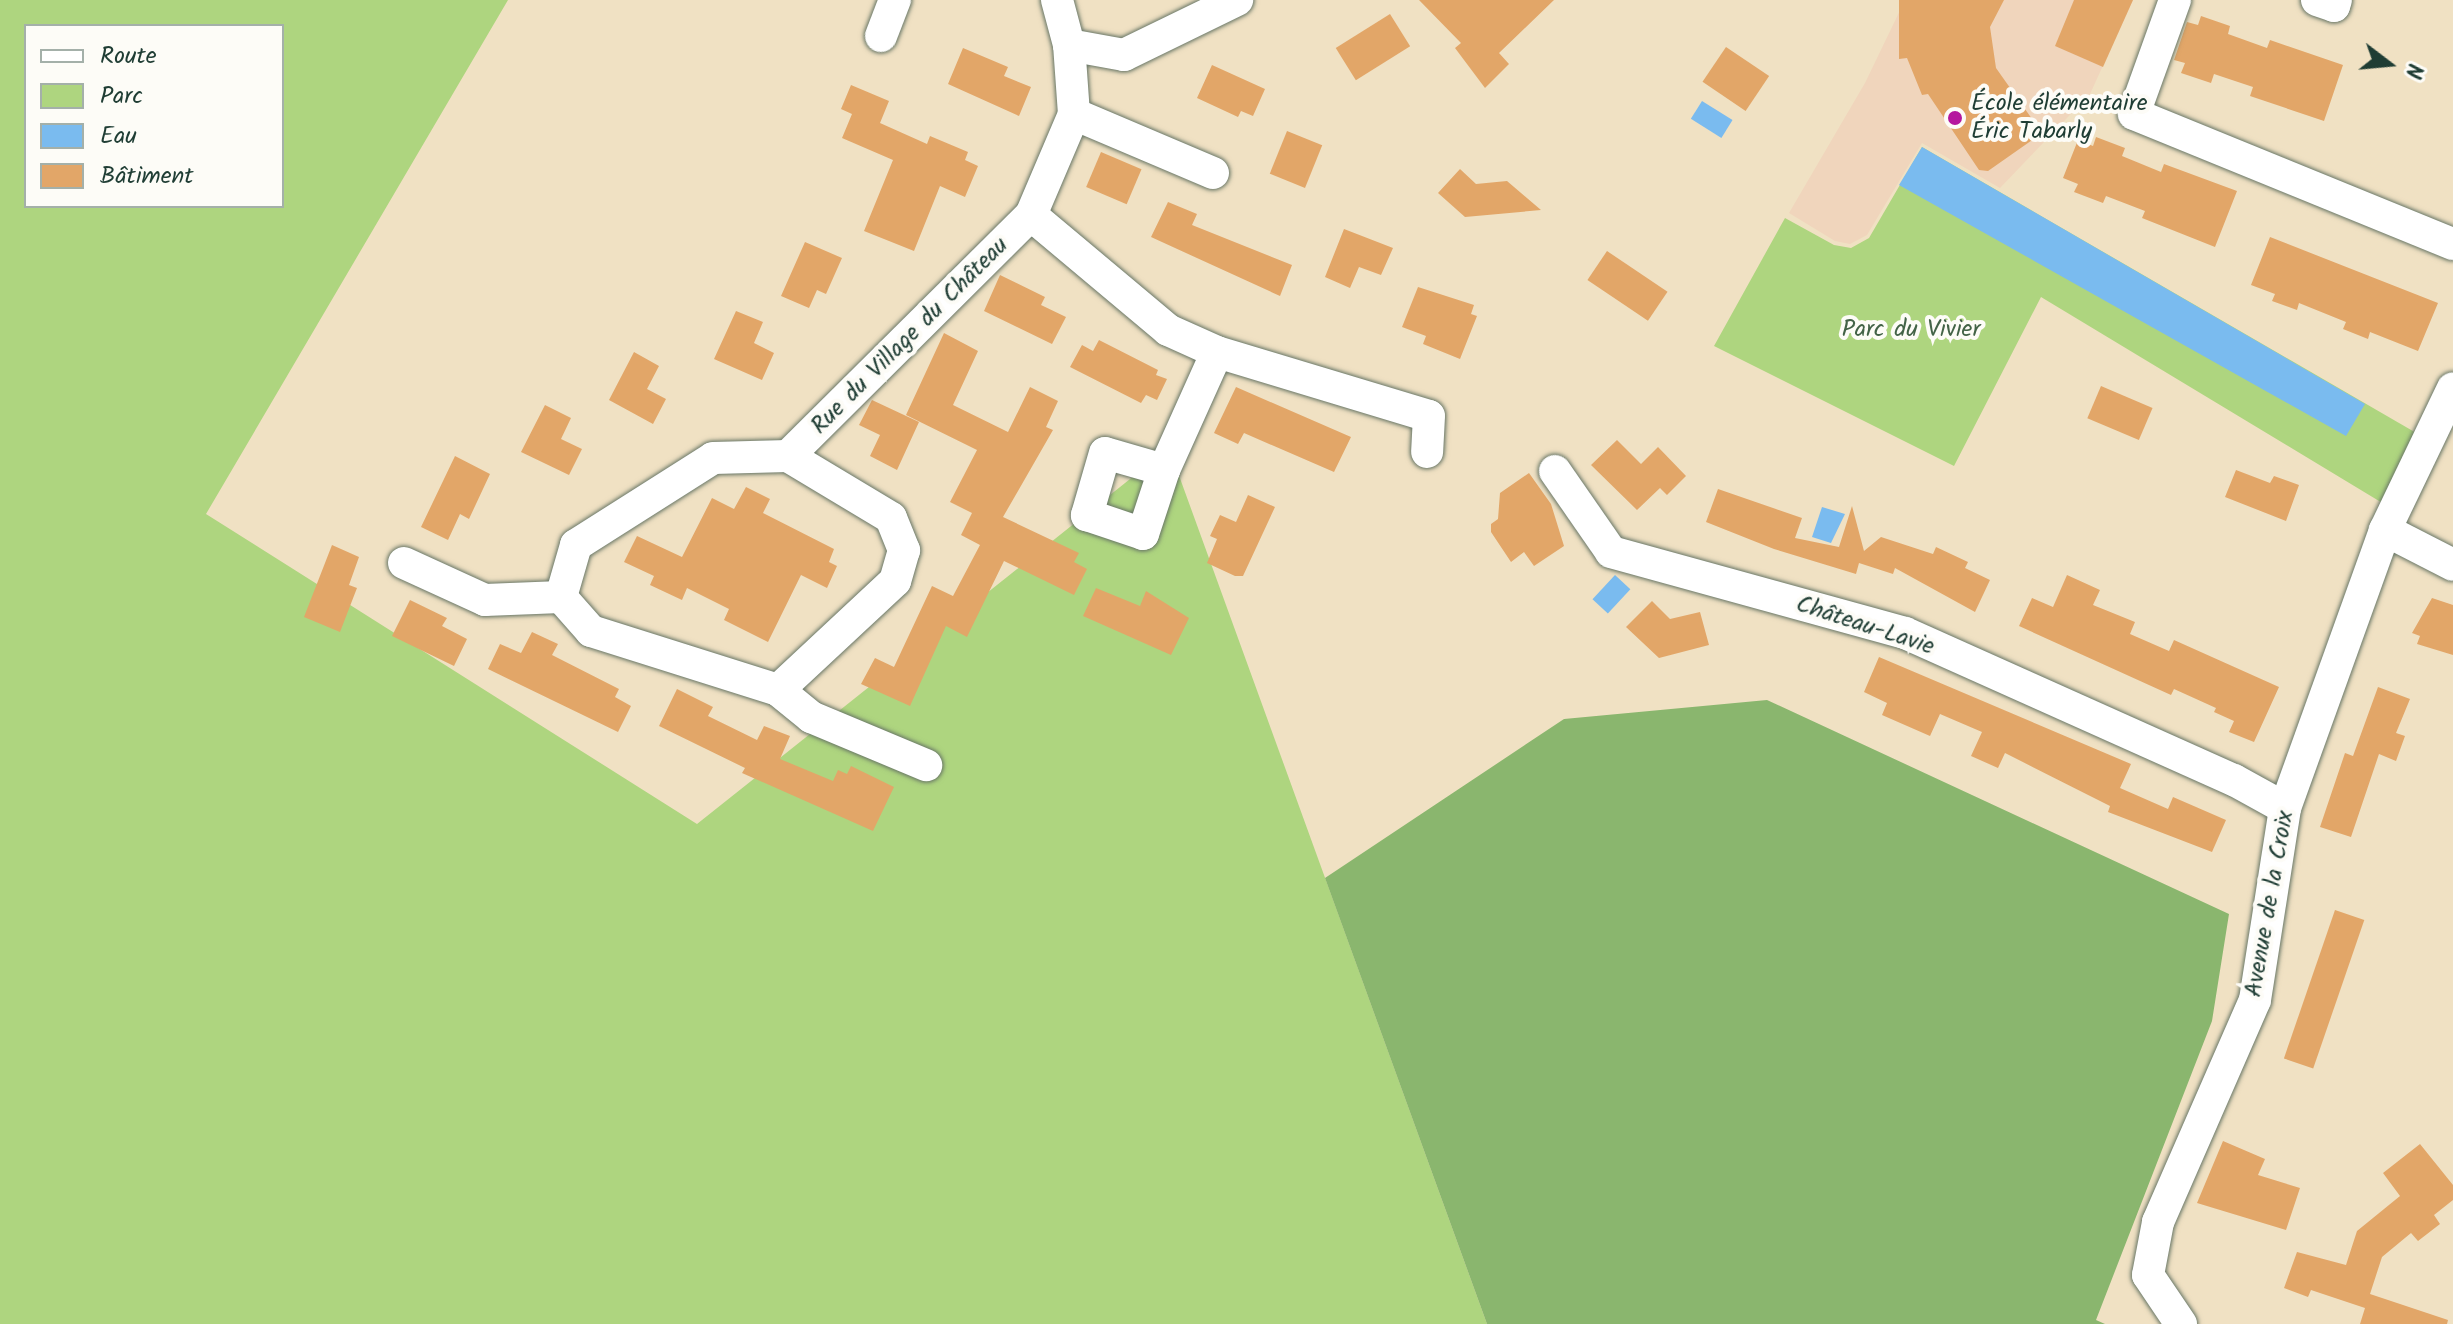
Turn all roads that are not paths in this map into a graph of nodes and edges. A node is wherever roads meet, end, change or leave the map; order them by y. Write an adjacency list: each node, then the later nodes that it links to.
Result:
1 (895, 0): 7 (street)
2 (1057, 0): 8 (street, Rue du Village du Château)
3 (1237, 0): 8 (street)
4 (2175, 0): 12 (street)
5 (2317, 0): 6 (street)
6 (2336, 0)
7 (881, 36)
8 (1069, 45): 9 (street, Rue du Village du Château)
9 (1074, 114): 10 (street); 11 (street, Rue du Village du Château)
10 (1213, 173)
11 (1031, 215): 13 (street); 16 (street, Rue du Village du Château)
12 (2453, 244)
13 (1217, 352): 15 (street); 17 (street)
14 (2453, 388): 19 (street, Avenue de la Croix)
15 (1427, 452)
16 (788, 456): 22 (street); 23 (street, Rue du Village du Château)
17 (1164, 470)
18 (1555, 471): 25 (street, Château-Lavie)
19 (2385, 530): 21 (street); 25 (street, Avenue de la Croix)
20 (404, 563): 22 (street)
21 (2453, 565)
22 (561, 597): 23 (street)
23 (778, 690): 24 (street)
24 (926, 765)
25 (2285, 808): 26 (street, Avenue de la Croix)
26 (2181, 1324)

